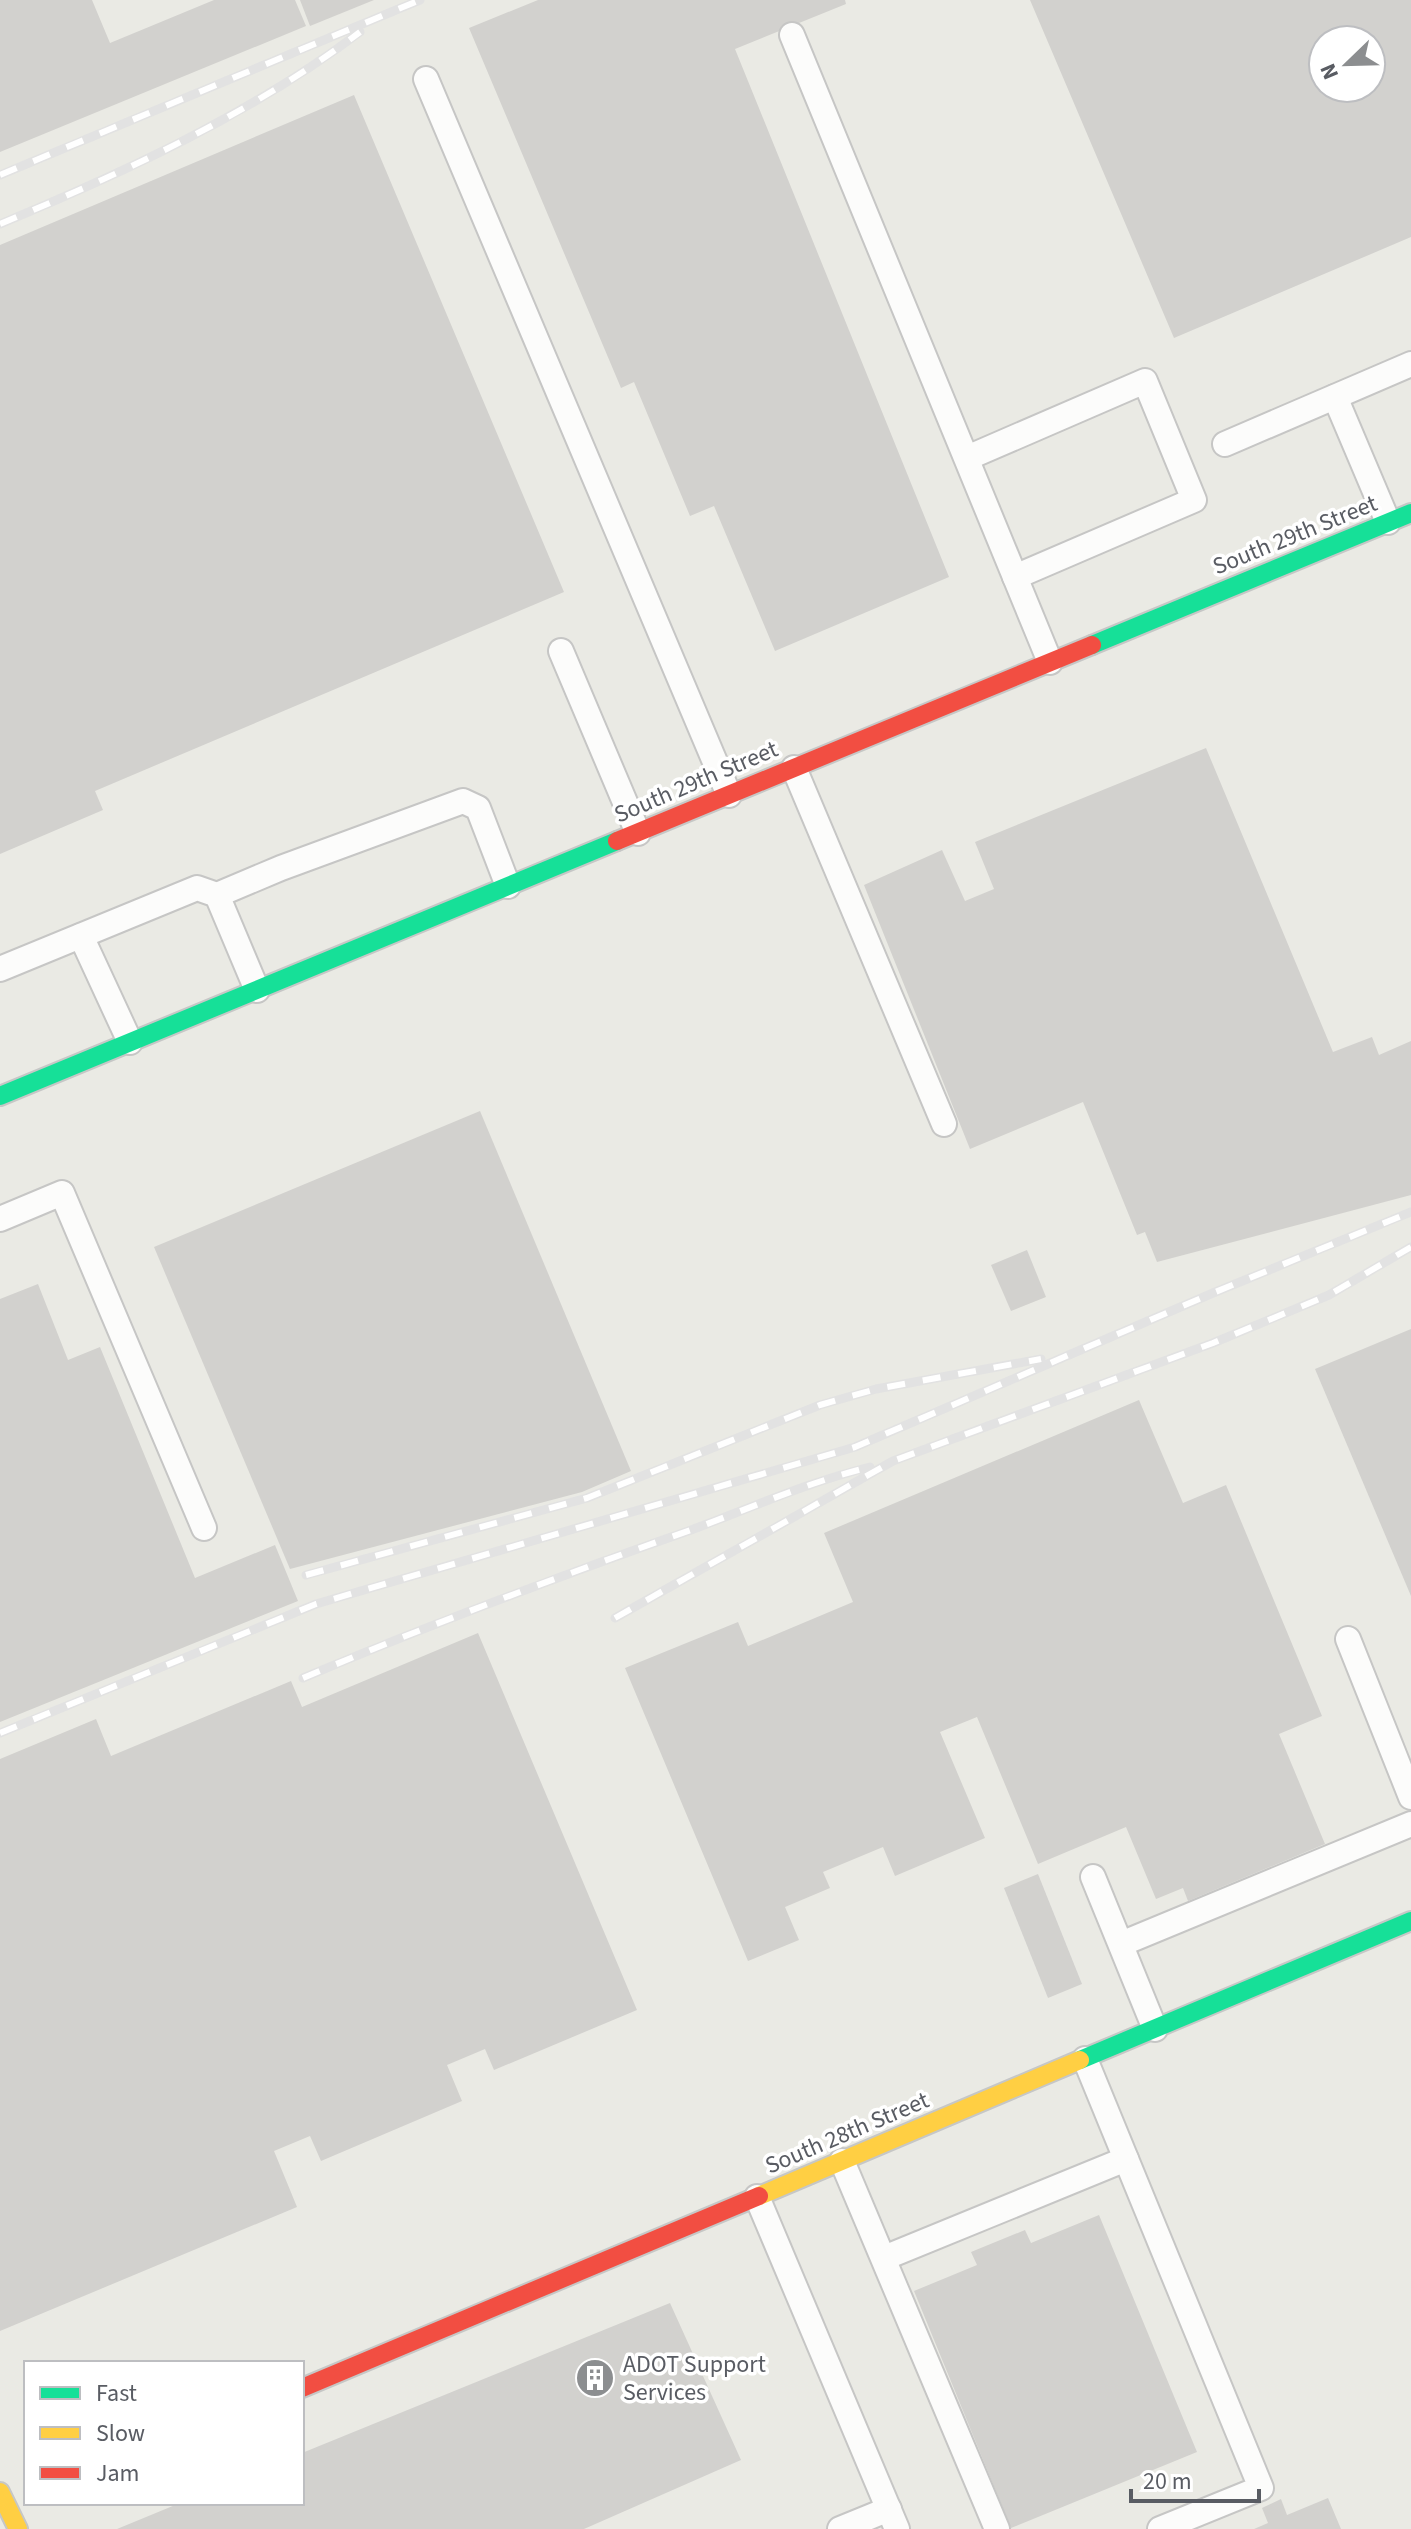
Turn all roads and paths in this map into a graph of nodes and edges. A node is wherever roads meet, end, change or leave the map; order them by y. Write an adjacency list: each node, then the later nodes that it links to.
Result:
1 (792, 35): 6 (lane)
2 (426, 79): 13 (lane)
3 (1411, 364): 4 (lane)
4 (1335, 397): 5 (lane); 8 (lane)
5 (1225, 444)
6 (967, 458): 9 (lane); 9 (lane)
7 (1411, 513): 8 (street, South 29th Street)
8 (1388, 522): 11 (street, South 29th Street)
9 (1015, 577): 11 (lane)
10 (561, 651): 14 (lane)
11 (1050, 662): 12 (street, South 29th Street)
12 (794, 768): 13 (street, South 29th Street); 22 (lane)
13 (729, 795): 14 (street, South 29th Street)
14 (638, 833): 15 (street, South 29th Street)
15 (508, 886): 16 (lane); 19 (street, South 29th Street)
16 (217, 895): 17 (lane); 19 (lane)
17 (81, 936): 18 (lane); 20 (lane)
18 (0, 969)
19 (257, 990): 20 (street, South 29th Street)
20 (130, 1042): 21 (street, South 29th Street)
21 (0, 1096)
22 (944, 1124)
23 (0, 1219): 24 (lane)
24 (204, 1528)
25 (1348, 1639): 26 (lane)
26 (1411, 1797)
27 (1411, 1824): 30 (lane)
28 (1093, 1877): 30 (lane)
29 (1411, 1921): 31 (street, South 28th Street)
30 (1121, 1944): 31 (lane)
31 (1155, 2029): 32 (street, South 28th Street)
32 (1085, 2059): 33 (lane); 34 (street, South 28th Street)
33 (1126, 2159): 36 (lane); 43 (lane)
34 (842, 2161): 35 (street, South 28th Street); 36 (lane)
35 (757, 2197): 37 (street, South 28th Street); 39 (lane)
36 (884, 2258): 42 (lane)
37 (304, 2387)
38 (0, 2492): 40 (street)
39 (893, 2519): 41 (lane)
40 (18, 2529)
41 (840, 2529)
42 (997, 2529)
43 (1160, 2529)

